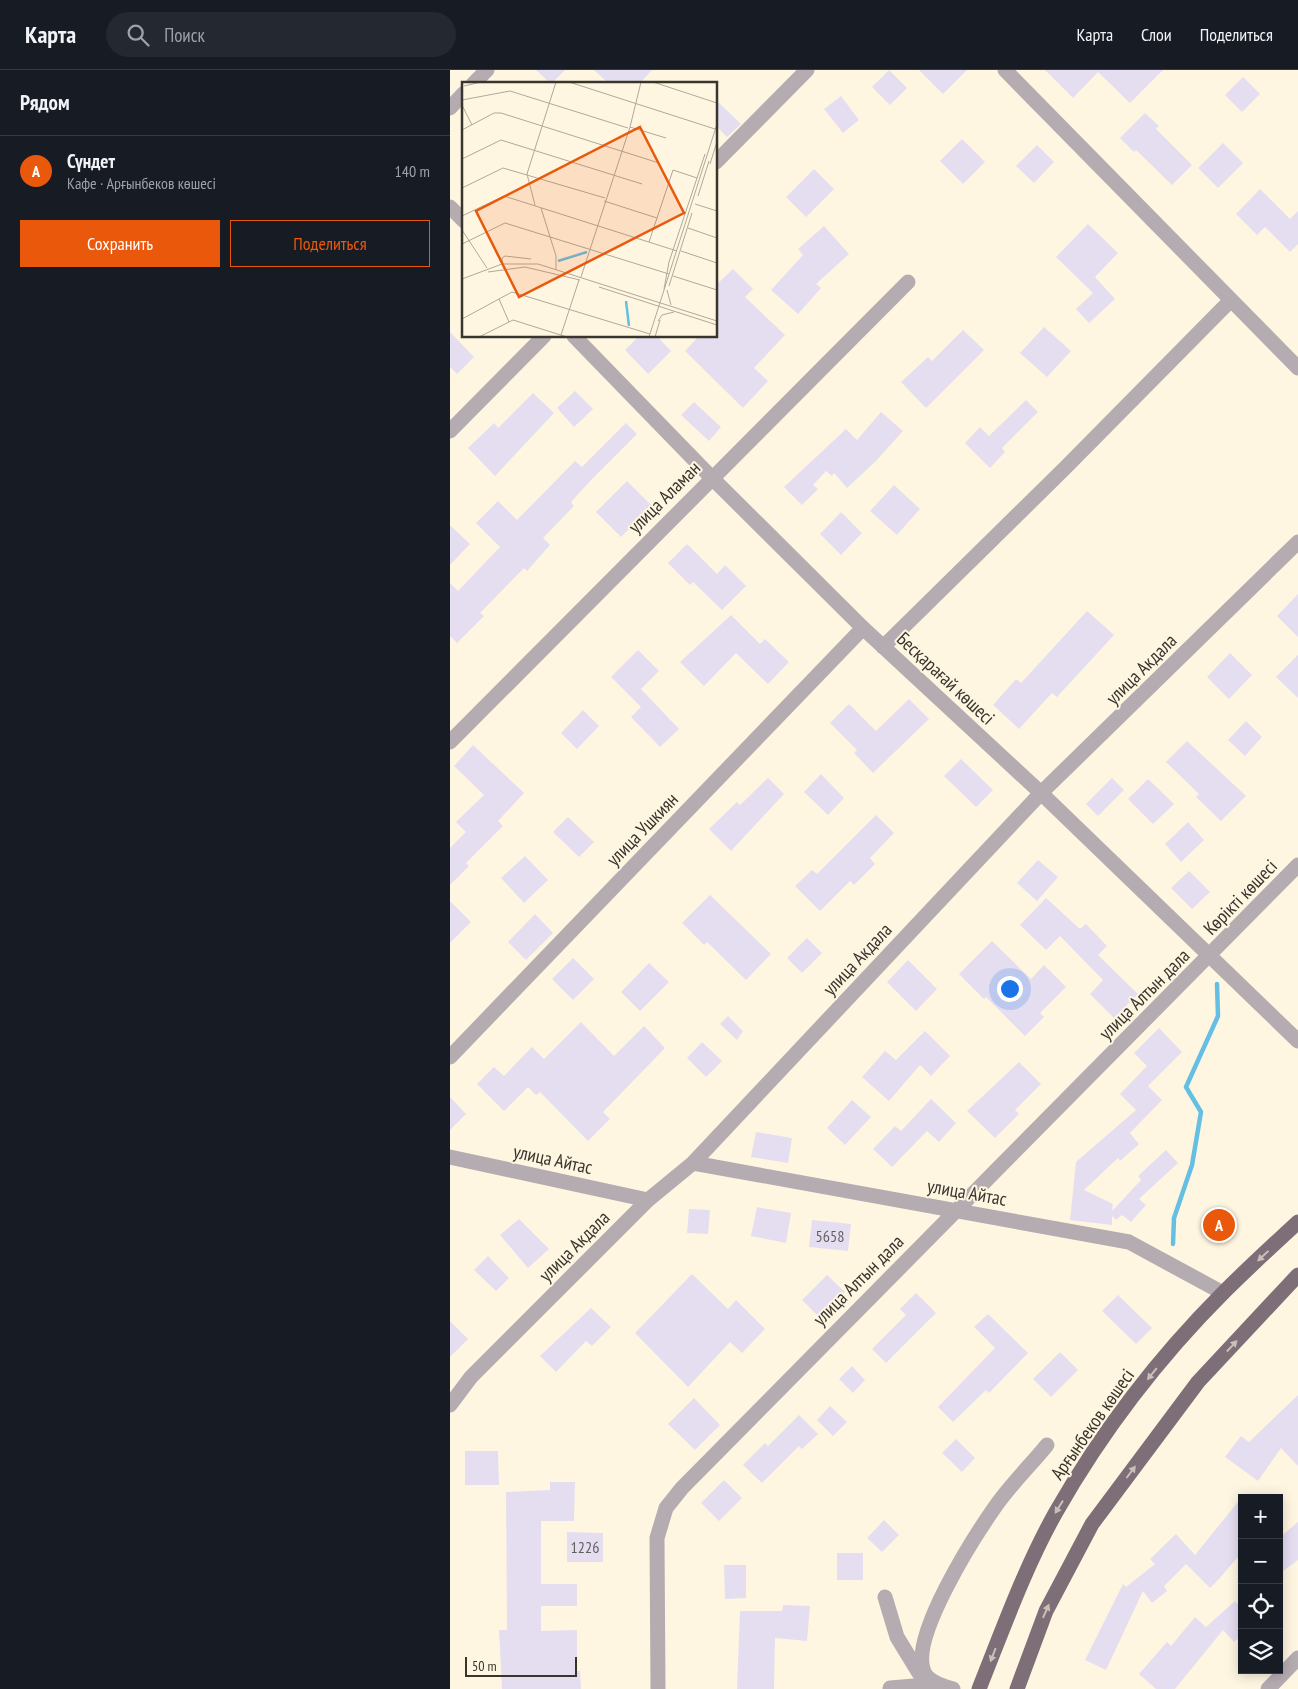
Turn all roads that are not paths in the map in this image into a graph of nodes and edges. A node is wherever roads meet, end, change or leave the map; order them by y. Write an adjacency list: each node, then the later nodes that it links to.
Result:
1 (487, 70): 4 (street)
2 (807, 70): 7 (street)
3 (1005, 70): 11 (street)
4 (475, 82)
5 (462, 96): 6 (street)
6 (450, 108)
7 (718, 160)
8 (450, 207): 9 (street)
9 (462, 219)
10 (908, 282): 16 (street, улица Аламан)
11 (1231, 300): 14 (street); 19 (street)
12 (542, 338): 15 (street)
13 (576, 338): 16 (street, Бесқарағай көшесі)
14 (1298, 368)
15 (450, 431)
16 (711, 477): 18 (street, Бесқарағай көшесі); 20 (street, улица Аламан)
17 (1298, 542): 21 (street, улица Акдала)
18 (863, 628): 19 (street, Бесқарағай көшесі); 25 (street, улица Ушкиян)
19 (883, 646): 21 (street, Бесқарағай көшесі)
20 (450, 742)
21 (1041, 793): 23 (street, Бесқарағай көшесі); 27 (street, улица Акдала)
22 (1298, 865): 23 (street, Көрікті көшесі)
23 (1211, 956): 24 (street, Бесқарағай көшесі); 29 (street, улица Алтын дала)
24 (1298, 1041)
25 (450, 1057)
26 (450, 1157): 28 (street, улица Айтас)
27 (693, 1163): 28 (street, улица Акдала); 29 (street, улица Айтас)
28 (648, 1200): 33 (street, улица Акдала)
29 (956, 1210): 32 (street, улица Айтас); 40 (street, улица Алтын дала)
30 (1298, 1222): 32 (main road, Арғынбеков көшесі, one-way to 32)
31 (1298, 1275): 43 (main road, one-way to 31)
32 (1223, 1293): 42 (main road, Арғынбеков көшесі, one-way to 42)
33 (450, 1405)
34 (1047, 1446): 37 (street)
35 (885, 1597): 37 (street)
36 (1298, 1658): 44 (street)
37 (925, 1674): 38 (street)
38 (938, 1684): 39 (street); 41 (street)
39 (890, 1688)
40 (658, 1689)
41 (953, 1689)
42 (980, 1689)
43 (1017, 1689)
44 (1268, 1689)

